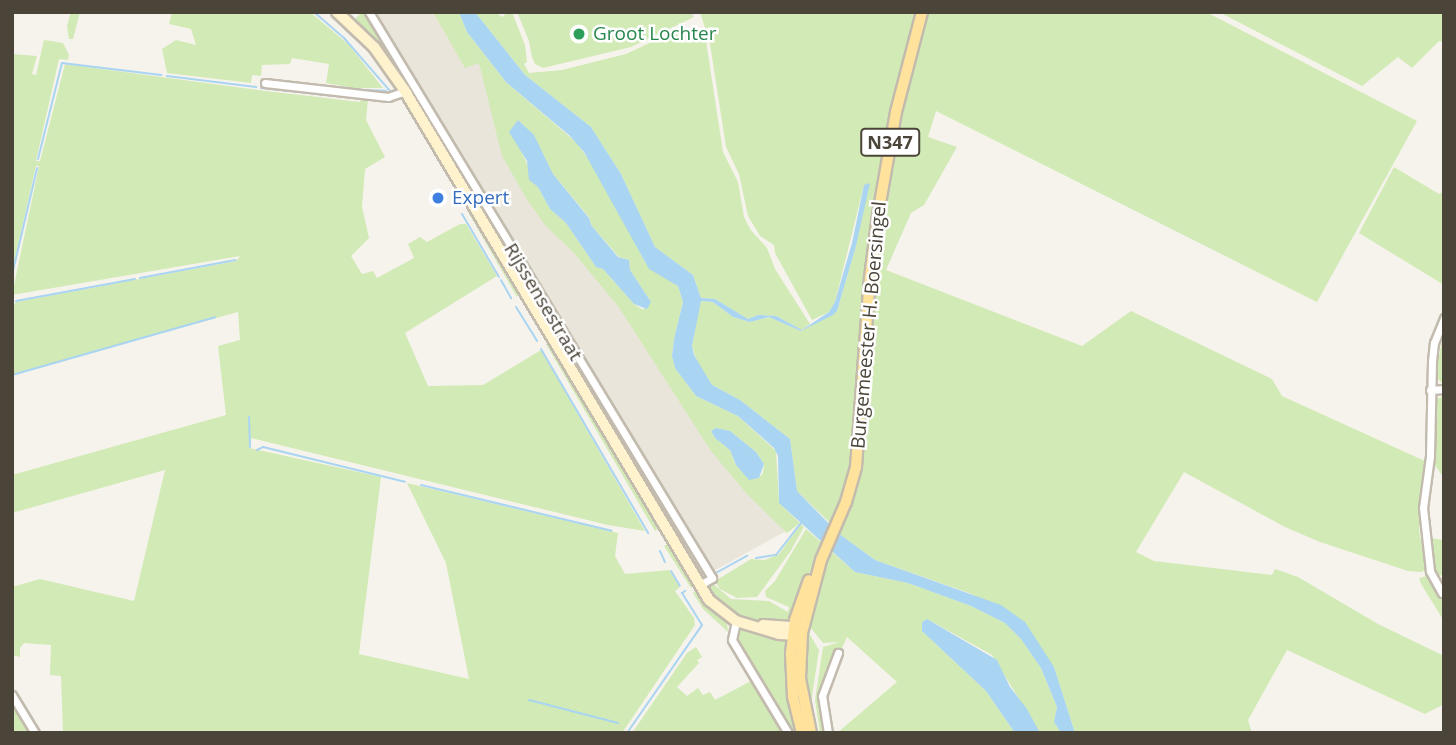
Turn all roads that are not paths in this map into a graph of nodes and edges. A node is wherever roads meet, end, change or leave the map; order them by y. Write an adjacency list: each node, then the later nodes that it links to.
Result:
1 (337, 12): 5 (main road, Rijssensestraat)
2 (369, 12): 9 (street, Rijssensestraat)
3 (922, 12): 12 (main road, Burgemeester H. Boersingel / N347)
4 (265, 83): 5 (street)
5 (405, 91): 9 (main road, Rijssensestraat)
6 (1444, 318): 8 (street)
7 (1444, 389): 8 (street)
8 (1430, 390): 10 (street)
9 (700, 585): 11 (main road, Rijssensestraat)
10 (1441, 593)
11 (736, 621): 12 (main road, Rijssensestraat); 16 (street)
12 (796, 632): 17 (main road, N347); 18 (main road, N347)
13 (838, 653): 19 (street)
14 (12, 695): 15 (street)
15 (35, 733)
16 (788, 733)
17 (802, 733)
18 (811, 733)
19 (828, 733)

